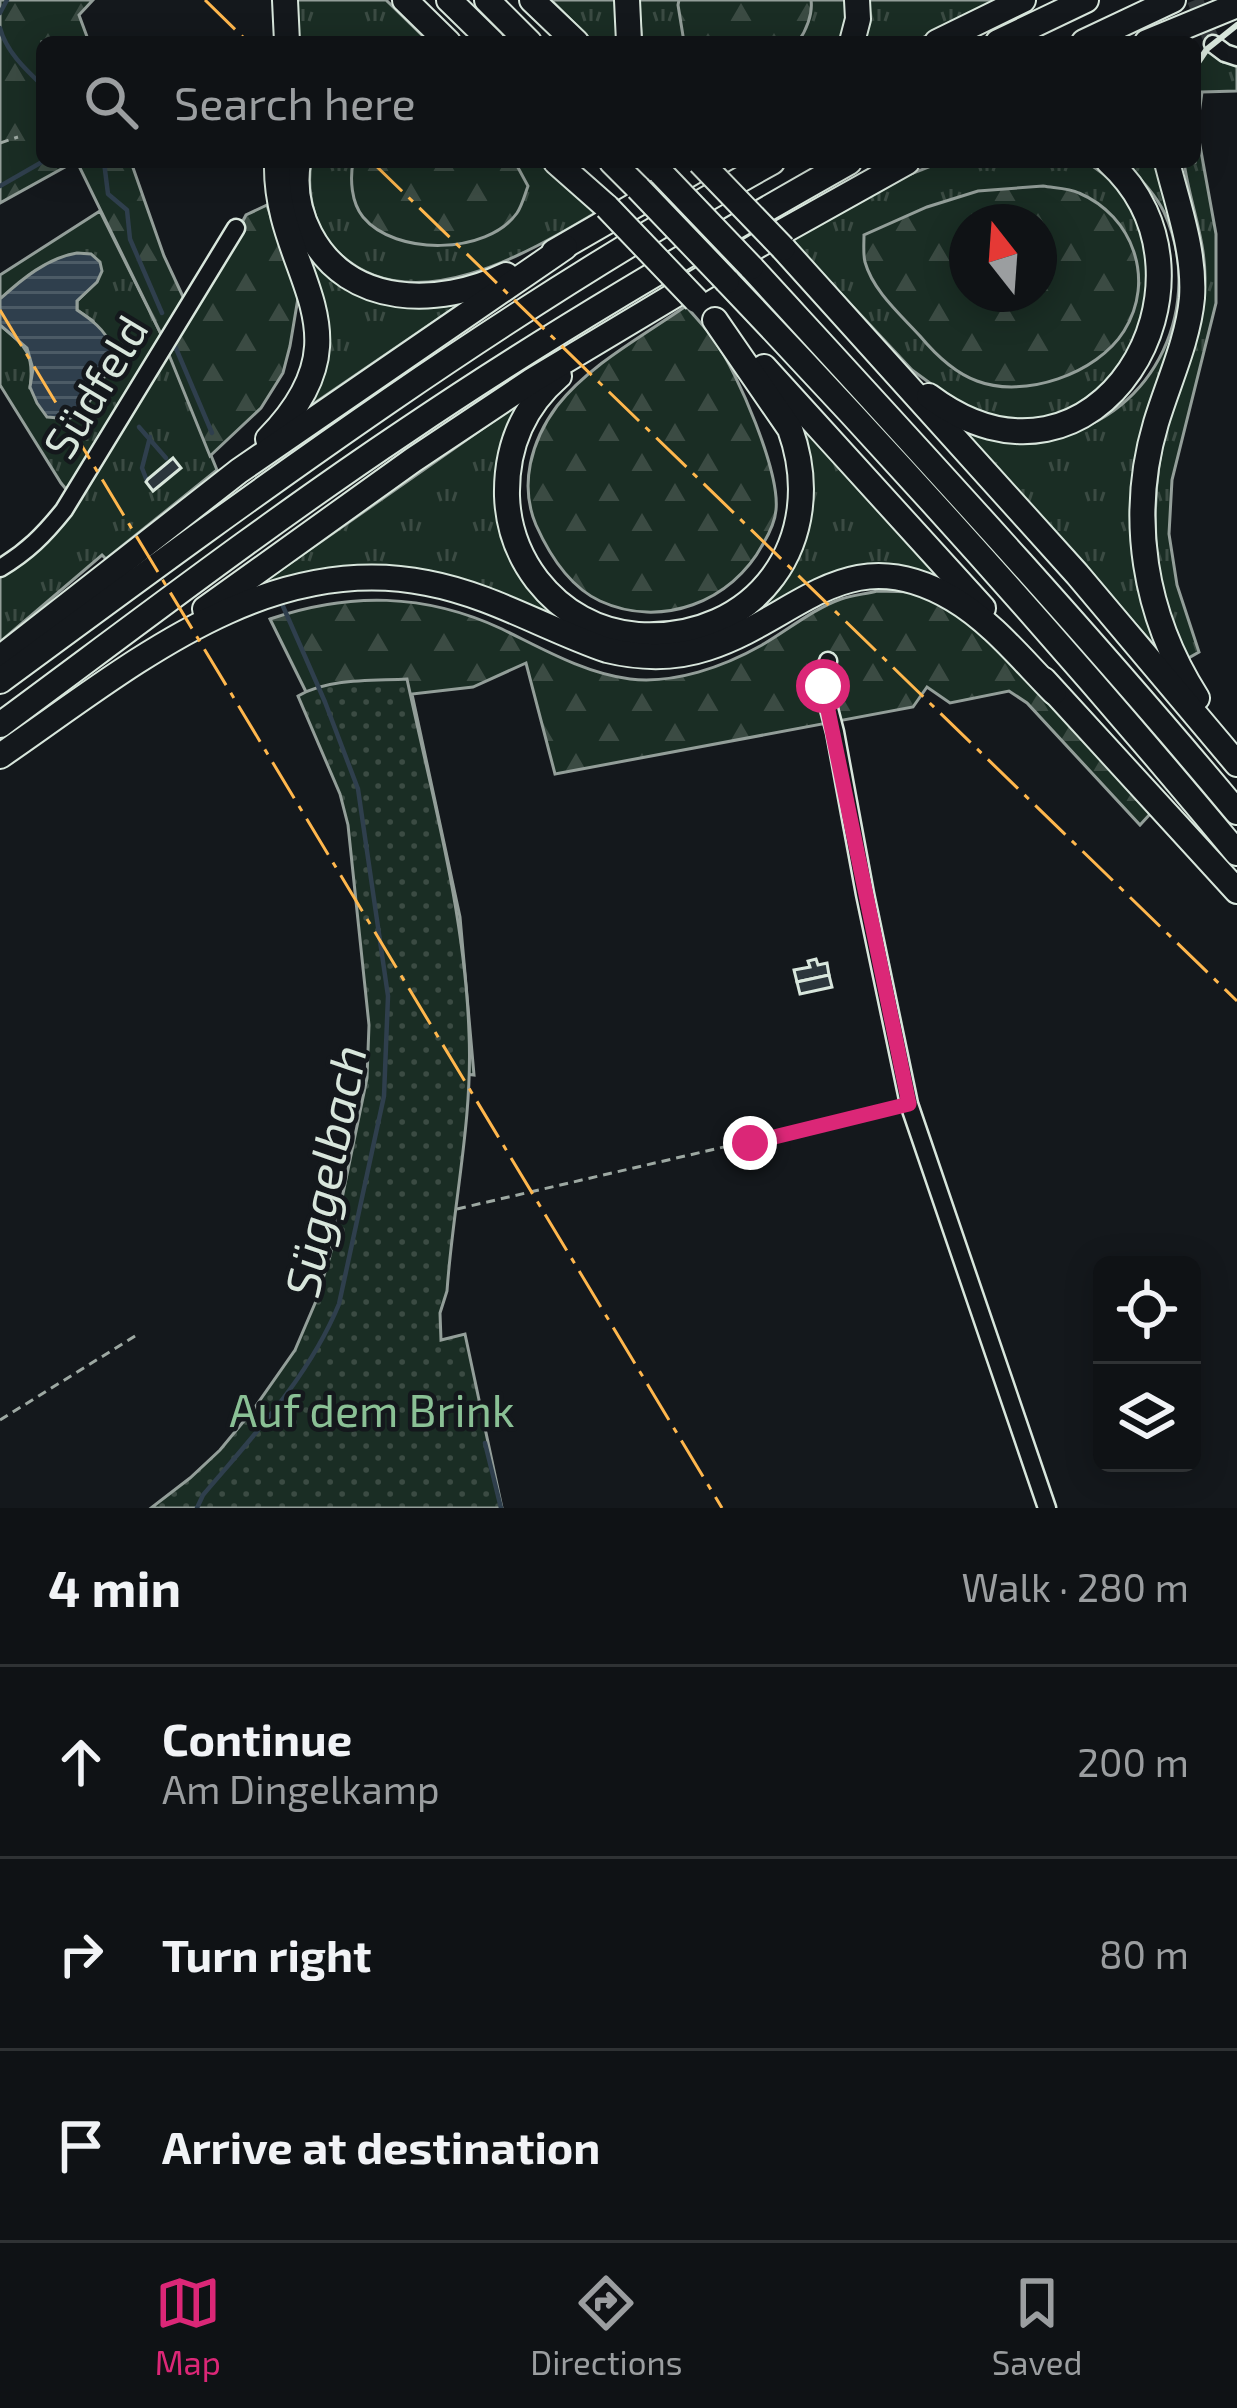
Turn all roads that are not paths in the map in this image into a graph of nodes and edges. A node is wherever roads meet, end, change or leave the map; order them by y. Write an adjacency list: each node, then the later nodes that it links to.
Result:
1 (285, 0): 12 (highway)
2 (405, 0): 13 (highway)
3 (449, 0): 14 (highway)
4 (487, 0): 15 (highway)
5 (532, 0): 16 (highway)
6 (627, 0): 17 (highway)
7 (857, 0): 18 (highway)
8 (1023, 0): 19 (highway)
9 (1086, 0): 20 (highway)
10 (1173, 0): 21 (highway)
11 (1237, 7): 22 (highway); 23 (highway)
12 (287, 36)
13 (442, 36)
14 (486, 36)
15 (523, 36)
16 (570, 36)
17 (629, 36)
18 (853, 36)
19 (950, 36)
20 (1011, 36)
21 (1097, 36)
22 (1162, 36)
23 (1204, 45): 24 (street)
24 (1237, 57)
25 (277, 168): 44 (highway)
26 (298, 168): 40 (highway)
27 (563, 168): 38 (highway)
28 (572, 168): 38 (highway)
29 (618, 168): 55 (highway, bridge)
30 (655, 168): 54 (highway, bridge)
31 (695, 168): 40 (highway)
32 (710, 168): 41 (highway, bridge)
33 (762, 168): 49 (highway)
34 (839, 168): 51 (highway)
35 (898, 168): 43 (highway)
36 (1116, 168): 41 (highway)
37 (1169, 168): 53 (highway)
38 (607, 207): 42 (highway, bridge)
39 (236, 228): 45 (street, Südfeld)
40 (565, 247): 44 (highway)
41 (842, 311): 53 (highway)
42 (715, 320): 43 (highway); 50 (highway)
43 (615, 330): 46 (highway)
44 (239, 471): 47 (highway)
45 (0, 568)
46 (162, 646): 50 (highway); 52 (highway)
47 (0, 658)
48 (828, 661): 57 (street)
49 (0, 681)
50 (1054, 692): 56 (highway)
51 (0, 725)
52 (0, 756)
53 (1237, 763)
54 (1237, 812)
55 (1237, 853)
56 (1237, 891)
57 (1048, 1508)

